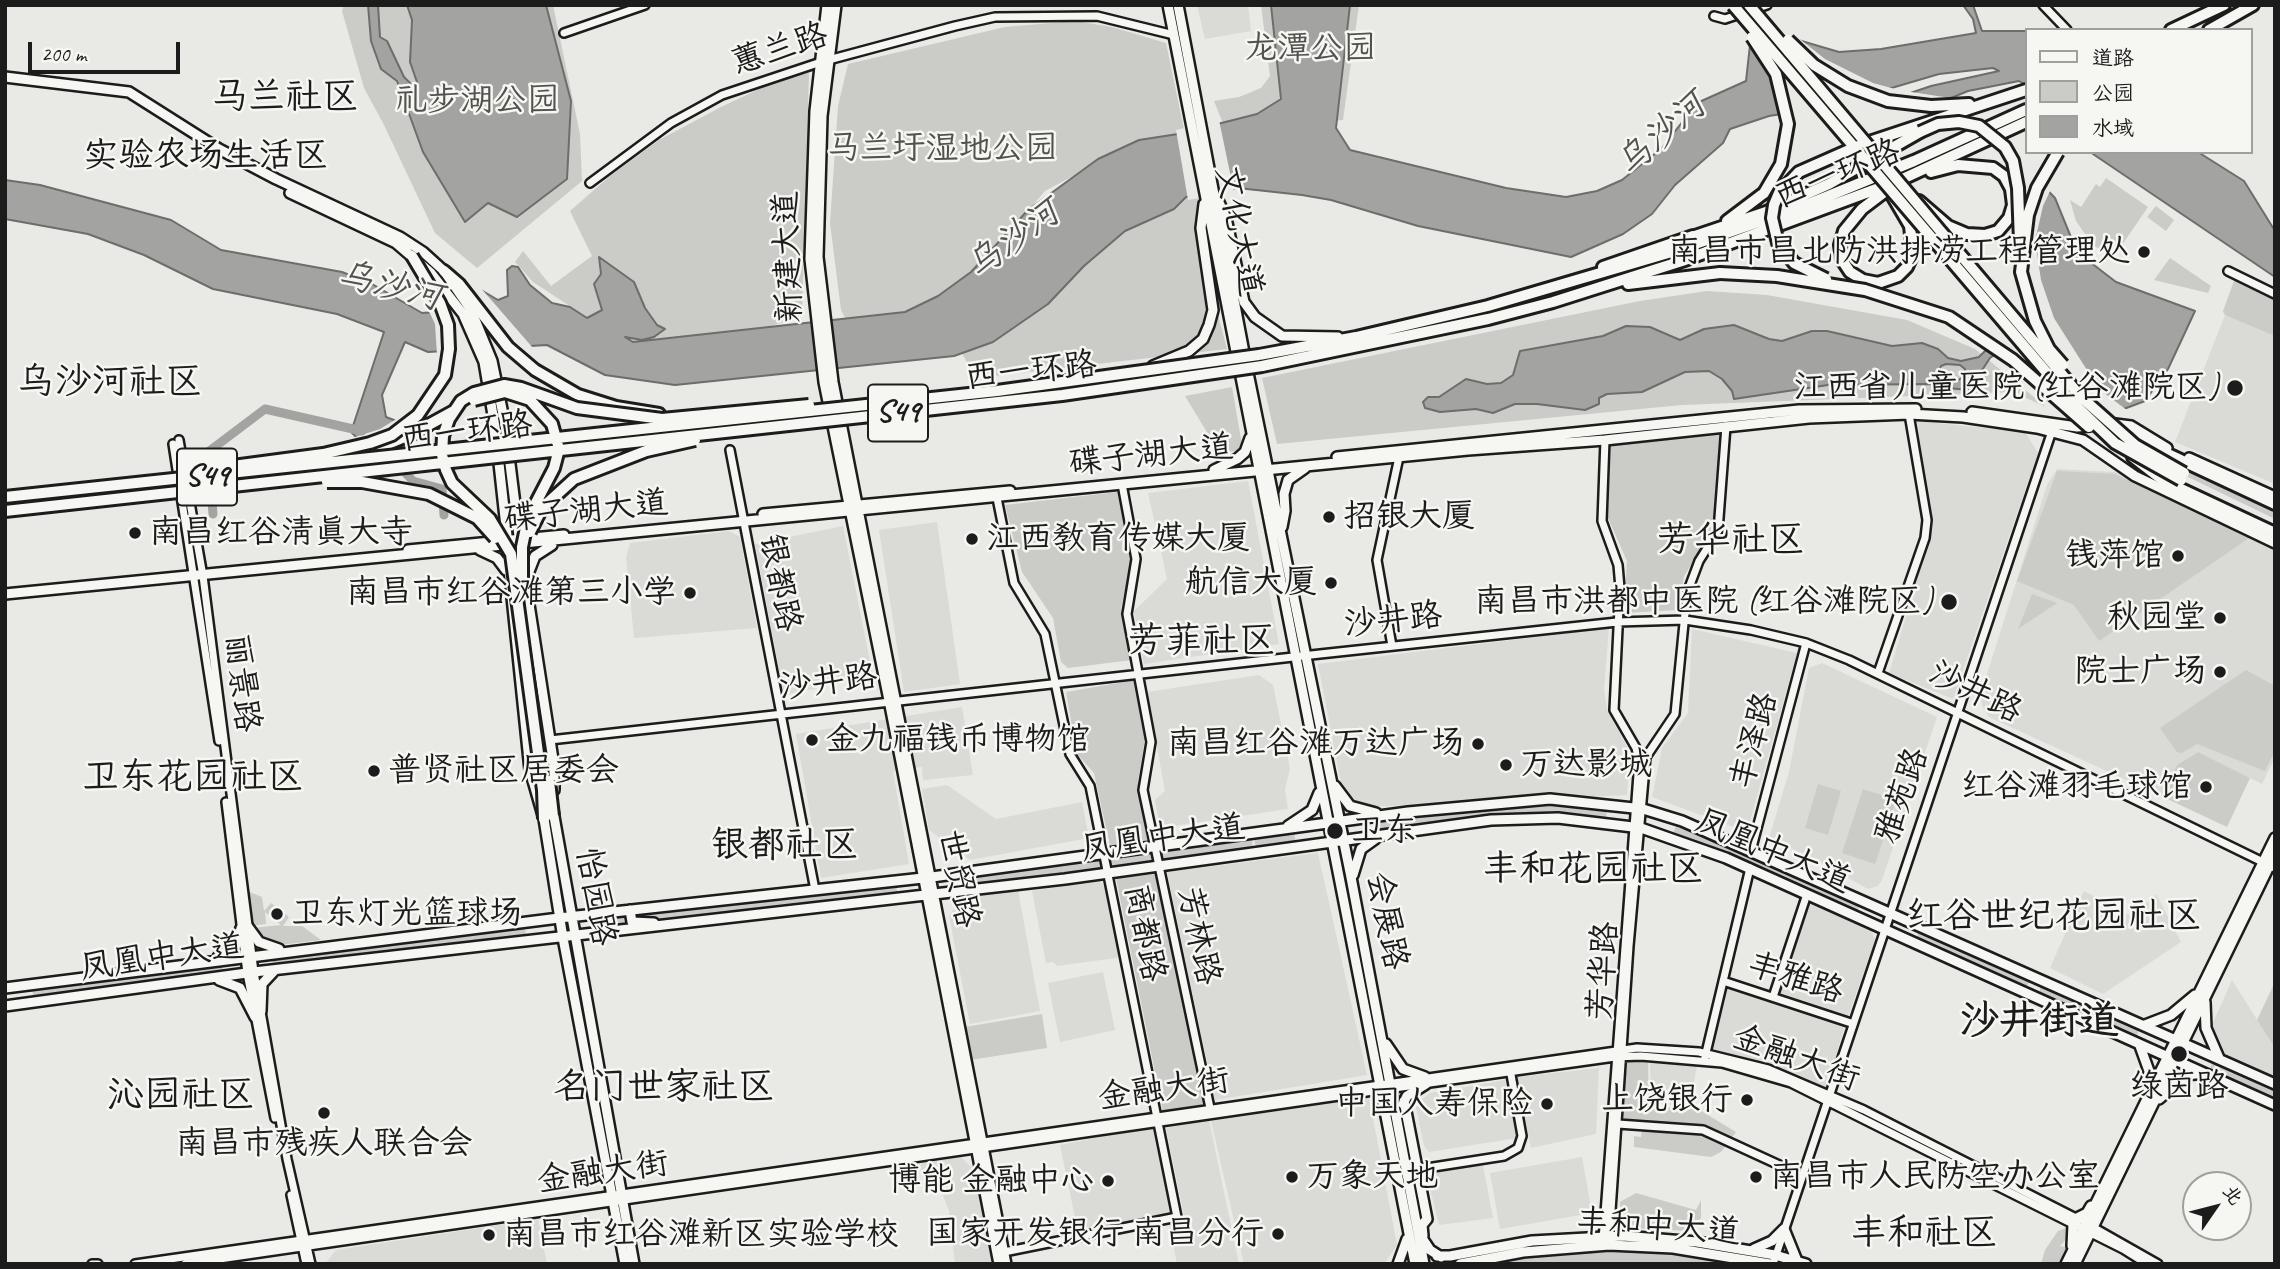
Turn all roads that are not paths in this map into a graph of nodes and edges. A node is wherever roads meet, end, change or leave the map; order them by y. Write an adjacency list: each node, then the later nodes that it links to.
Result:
1 (645, 5): 20 (street)
2 (827, 5): 22 (main road, 新建大道)
3 (836, 5): 22 (main road, 新建大道)
4 (1168, 5): 21 (main road, 文化大道)
5 (1178, 5): 27 (main road, 文化大道)
6 (1733, 5): 32 (highway, bridge); 35 (highway, bridge)
7 (1751, 5): 25 (highway, bridge); 33 (highway, bridge)
8 (1767, 5): 14 (street)
9 (2043, 5): 15 (street)
10 (2224, 5): 16 (highway)
11 (2234, 5): 17 (highway)
12 (2253, 5): 18 (highway)
13 (2261, 5): 19 (highway)
14 (1714, 16)
15 (2065, 28)
16 (2175, 28)
17 (2193, 28)
18 (2213, 28)
19 (2225, 28)
20 (564, 33)
21 (1174, 35): 22 (street, 蕙兰路); 27 (main road, 文化大道)
22 (825, 61): 31 (street, 蕙兰路); 73 (main road, 新建大道)
23 (5, 77): 37 (main road)
24 (5, 82): 36 (main road)
25 (2021, 92): 42 (highway, bridge)
26 (2024, 111): 41 (highway, 西一环路 / S49)
27 (1195, 122): 34 (main road, 文化大道)
28 (2024, 123): 30 (highway, 西一环路 / S49)
29 (2057, 154): 39 (highway, bridge)
30 (1898, 181): 32 (highway, bridge); 33 (highway, bridge); 40 (highway, 西一环路 / S49)
31 (590, 183)
32 (1888, 190): 57 (highway, bridge)
33 (1909, 192): 54 (highway, bridge)
34 (1210, 197): 44 (main road); 46 (main road, bridge); 53 (main road, 文化大道); 62 (main road, 文化大道)
35 (1689, 238): 39 (highway, bridge); 41 (highway)
36 (412, 256): 45 (main road); 59 (highway, bridge)
37 (444, 271): 45 (main road); 49 (highway, bridge)
38 (2228, 271): 43 (street)
39 (2021, 272): 54 (highway, bridge)
40 (1601, 287): 42 (highway, bridge); 52 (highway, 西一环路 / S49, bridge)
41 (1552, 288): 44 (highway, 西一环路 / S49)
42 (1865, 290): 57 (highway, bridge)
43 (2275, 294)
44 (1356, 337): 46 (highway, 西一环路 / S49, bridge)
45 (488, 362): 71 (main road, 怡园路); 72 (main road, 怡园路)
46 (1118, 376): 47 (highway, 西一环路 / S49, bridge)
47 (854, 406): 49 (highway, bridge); 66 (highway, 西一环路 / S49, bridge)
48 (1909, 414): 50 (main road, 碟子湖大道); 51 (main road, 碟子湖大道); 95 (street)
49 (687, 415): 88 (highway, bridge)
50 (1726, 426): 55 (main road, 碟子湖大道); 89 (street, 芳华路)
51 (2053, 427): 62 (main road, 碟子湖大道); 68 (main road, 碟子湖大道); 81 (main road, 碟子湖大道); 99 (street, 雅苑路)
52 (753, 428): 64 (highway, 西一环路 / S49, bridge); 88 (highway, bridge)
53 (1250, 429): 62 (main road, 文化大道); 63 (main road)
54 (2115, 430): 57 (highway, bridge); 70 (highway, bridge)
55 (1605, 440): 60 (main road, 碟子湖大道); 90 (street, 芳华路)
56 (176, 442): 83 (street, 丽景路)
57 (2115, 443): 77 (highway, bridge)
58 (730, 450): 75 (street, 银都路)
59 (323, 454): 66 (highway, bridge); 88 (highway, bridge)
60 (1399, 457): 61 (main road, 碟子湖大道); 92 (street)
61 (1311, 465): 62 (main road, 碟子湖大道); 76 (main road)
62 (1262, 468): 63 (main road, 碟子湖大道); 65 (main road, 碟子湖大道); 76 (main road, 会展路); 94 (main road, 会展路)
63 (1214, 470): 73 (main road, 碟子湖大道)
64 (300, 480): 74 (highway, 西一环路 / S49, bridge); 88 (highway, bridge)
65 (1122, 484): 69 (main road, 碟子湖大道); 96 (street, 芳林路)
66 (98, 488): 67 (highway, 西一环路 / S49, bridge)
67 (5, 497)
68 (2275, 497)
69 (997, 498): 73 (main road, 碟子湖大道); 97 (street, 商都路)
70 (2275, 504)
71 (515, 507): 78 (main road); 79 (main road, 怡园路)
72 (505, 508): 80 (main road, 怡园路); 82 (main road)
73 (855, 508): 75 (main road, 碟子湖大道); 98 (main road, 世贸路)
74 (5, 511)
75 (742, 519): 78 (main road, 碟子湖大道); 100 (street, 银都路)
76 (1281, 532): 93 (main road, 会展路)
77 (2275, 533)
78 (555, 539): 79 (main road, 碟子湖大道); 85 (main road)
79 (519, 542): 80 (main road, 碟子湖大道); 85 (main road, 怡园路)
80 (508, 543): 82 (main road, 碟子湖大道); 84 (main road, 怡园路)
81 (2275, 543)
82 (471, 547): 83 (main road, 碟子湖大道); 84 (main road)
83 (199, 574): 86 (main road, 碟子湖大道); 87 (main road, 碟子湖大道); 141 (street, 丽景路)
84 (508, 575): 107 (main road, 怡园路)
85 (525, 580): 101 (main road, 怡园路)
86 (5, 589)
87 (5, 594)
88 (522, 605): 107 (highway, bridge)
89 (1685, 620): 90 (street, 沙井路); 91 (street, 沙井路); 105 (street, 芳华路)
90 (1618, 622): 92 (street, 沙井路); 105 (street, 芳华路)
91 (1806, 643): 95 (street, 沙井路); 122 (street, 丰泽路)
92 (1392, 646): 93 (street, 沙井路)
93 (1307, 655): 94 (street, 沙井路); 102 (main road, 会展路)
94 (1294, 656): 96 (street, 沙井路); 103 (main road, 会展路)
95 (1878, 673): 99 (street, 沙井路)
96 (1139, 674): 97 (street, 沙井路); 120 (street, 芳林路)
97 (1054, 685): 98 (street, 沙井路); 124 (street, 商都路)
98 (893, 700): 100 (street, 沙井路); 131 (main road, 世贸路)
99 (1958, 711): 126 (street, 沙井路); 137 (street, 雅苑路)
100 (779, 715): 101 (street, 沙井路); 133 (street, 银都路)
101 (550, 740): 107 (main road, 怡园路)
102 (1330, 774): 106 (main road); 109 (main road, 会展路)
103 (1320, 788): 110 (main road, 会展路); 113 (main road)
104 (1617, 805): 105 (main road, 凤凰中大道); 106 (main road, 凤凰中大道); 111 (main road)
105 (1639, 808): 108 (main road, 凤凰中大道); 112 (street, 芳华路)
106 (1392, 815): 109 (main road, 凤凰中大道)
107 (549, 818): 138 (main road, 怡园路); 139 (main road, 怡园路)
108 (1675, 819): 116 (main road); 122 (main road, 凤凰中大道)
109 (1340, 822): 110 (main road, 凤凰中大道); 118 (main road, 会展路)
110 (1328, 824): 113 (main road, 凤凰中大道); 119 (main road, 会展路)
111 (1617, 824): 112 (main road, 凤凰中大道); 114 (main road, 凤凰中大道)
112 (1637, 827): 116 (main road, 凤凰中大道); 162 (street, 芳华路)
113 (1277, 831): 115 (main road, 凤凰中大道)
114 (1407, 832): 118 (main road, 凤凰中大道); 132 (main road)
115 (1244, 835): 120 (main road, 凤凰中大道); 123 (main road)
116 (1668, 836): 128 (main road, 凤凰中大道)
117 (2275, 836): 126 (main road)
118 (1344, 841): 119 (main road, 凤凰中大道); 132 (main road, 会展路)
119 (1331, 843): 121 (main road, 凤凰中大道); 130 (main road, 会展路)
120 (1154, 847): 124 (main road, 凤凰中大道); 127 (street, 芳林路)
121 (1300, 847): 123 (main road, 凤凰中大道); 130 (main road)
122 (1751, 851): 137 (main road, 凤凰中大道)
123 (1249, 853): 127 (main road, 凤凰中大道)
124 (1104, 854): 129 (street, 商都路); 131 (main road, 凤凰中大道)
125 (2275, 854): 126 (main road)
126 (2268, 865): 153 (main road); 153 (main road)
127 (1158, 866): 129 (main road, 凤凰中大道); 176 (street, 芳林路)
128 (1750, 868): 134 (main road, 凤凰中大道); 151 (street)
129 (1108, 873): 135 (main road, 凤凰中大道); 177 (street, 商都路)
130 (1337, 873): 171 (main road, 会展路)
131 (928, 878): 133 (main road, 凤凰中大道); 135 (main road, 世贸路)
132 (1352, 884): 159 (main road, 会展路)
133 (815, 890): 136 (main road, 凤凰中大道)
134 (1807, 894): 142 (main road, 凤凰中大道); 154 (street)
135 (931, 895): 140 (main road, 凤凰中大道); 180 (main road, 世贸路)
136 (630, 910): 138 (main road, 凤凰中大道); 140 (main road)
137 (1890, 911): 142 (street, 雅苑路); 158 (main road, 凤凰中大道)
138 (572, 916): 139 (main road, 凤凰中大道); 143 (main road, 怡园路)
139 (559, 918): 144 (main road, 怡园路); 145 (main road, 凤凰中大道)
140 (677, 925): 143 (main road, 凤凰中大道)
141 (245, 928): 145 (main road); 146 (street, 丽景路); 147 (main road)
142 (1884, 929): 157 (street, 雅苑路); 161 (main road, 凤凰中大道)
143 (576, 936): 144 (main road, 凤凰中大道); 185 (main road, 怡园路)
144 (563, 938): 148 (main road, 凤凰中大道); 185 (main road, 怡园路)
145 (295, 950): 146 (main road, 凤凰中大道)
146 (248, 956): 147 (main road, 凤凰中大道); 149 (street, 丽景路)
147 (200, 962): 152 (main road, 凤凰中大道)
148 (276, 970): 149 (main road, 凤凰中大道); 156 (main road)
149 (250, 973): 150 (main road, 凤凰中大道); 156 (street, 丽景路)
150 (210, 978): 155 (main road, 凤凰中大道); 156 (main road)
151 (1723, 981): 154 (street, 丰雅路); 163 (street)
152 (5, 988)
153 (2202, 994): 158 (main road); 160 (main road); 165 (main road)
154 (1773, 997): 157 (street, 丰雅路)
155 (5, 1006)
156 (258, 1014): 192 (street, 丽景路)
157 (1852, 1023): 172 (street, 雅苑路)
158 (2143, 1025): 160 (main road, 凤凰中大道)
159 (1380, 1032): 168 (main road); 170 (main road, 会展路)
160 (2179, 1042): 164 (main road); 165 (main road, 凤凰中大道)
161 (2139, 1044): 164 (main road, 凤凰中大道); 174 (main road)
162 (1619, 1053): 163 (street, 金融大街); 166 (street, 金融大街); 178 (street, 芳华路); 191 (street, 芳华路)
163 (1705, 1057): 172 (street, 金融大街)
164 (2171, 1059): 167 (main road, 凤凰中大道); 174 (main road)
165 (2220, 1060): 169 (main road, 凤凰中大道)
166 (1510, 1069): 168 (street, 金融大街); 181 (street)
167 (2203, 1073): 174 (main road); 175 (main road, 凤凰中大道)
168 (1425, 1081): 170 (street, 金融大街); 173 (main road)
169 (2275, 1084)
170 (1390, 1085): 171 (street, 金融大街); 179 (main road, 会展路)
171 (1379, 1087): 176 (street, 金融大街); 177 (street, 金融大街); 189 (main road, 会展路)
172 (1827, 1096): 183 (street, 雅苑路); 186 (street, 金融大街)
173 (1404, 1101): 179 (main road); 181 (main road)
174 (2149, 1103): 184 (main road); 187 (main road)
175 (2275, 1105)
176 (1210, 1108): 177 (street, 金融大街)
177 (1157, 1120): 180 (street, 金融大街); 195 (street, 商都路)
178 (1618, 1124): 183 (street); 191 (street, 芳华路)
179 (1398, 1126): 182 (main road, 会展路)
180 (980, 1146): 185 (street, 金融大街); 195 (main road, 世贸路); 206 (main road, 世贸路)
181 (1417, 1170): 182 (street); 190 (main road)
182 (1406, 1171): 189 (main road, 会展路)
183 (1801, 1175): 188 (street, 雅苑路)
184 (2104, 1188): 186 (main road); 187 (main road)
185 (617, 1199): 192 (street, 金融大街); 204 (main road, 怡园路); 205 (main road, 怡园路)
186 (2075, 1221): 187 (street, 金融大街); 194 (main road)
187 (2088, 1228): 194 (main road); 212 (main road); 213 (street, 金融大街); 214 (street, 金融大街)
188 (1784, 1229): 193 (main road); 197 (street, 雅苑路); 198 (main road)
189 (1413, 1231): 190 (main road); 208 (main road); 209 (main road, 会展路); 210 (main road, 会展路)
190 (1424, 1241): 196 (main road)
191 (1606, 1241): 193 (main road); 196 (main road); 197 (main road, 丰和中大道); 199 (main road, 丰和中大道)
192 (304, 1243): 200 (street, 金融大街); 201 (street, 金融大街); 202 (street, 丽景路); 203 (street, 丽景路)
193 (1747, 1250): 197 (main road)
194 (2072, 1251): 211 (main road)
195 (1003, 1252): 207 (main road, 世贸路)
196 (1437, 1255): 199 (main road)
197 (1773, 1261): 198 (main road)
198 (1801, 1262)
199 (1464, 1263)
200 (135, 1264)
201 (185, 1264)
202 (306, 1264)
203 (311, 1264)
204 (625, 1264)
205 (634, 1264)
206 (999, 1264)
207 (1006, 1264)
208 (1398, 1264)
209 (1415, 1264)
210 (1424, 1264)
211 (2066, 1264)
212 (2075, 1264)
213 (2147, 1264)
214 (2158, 1264)

